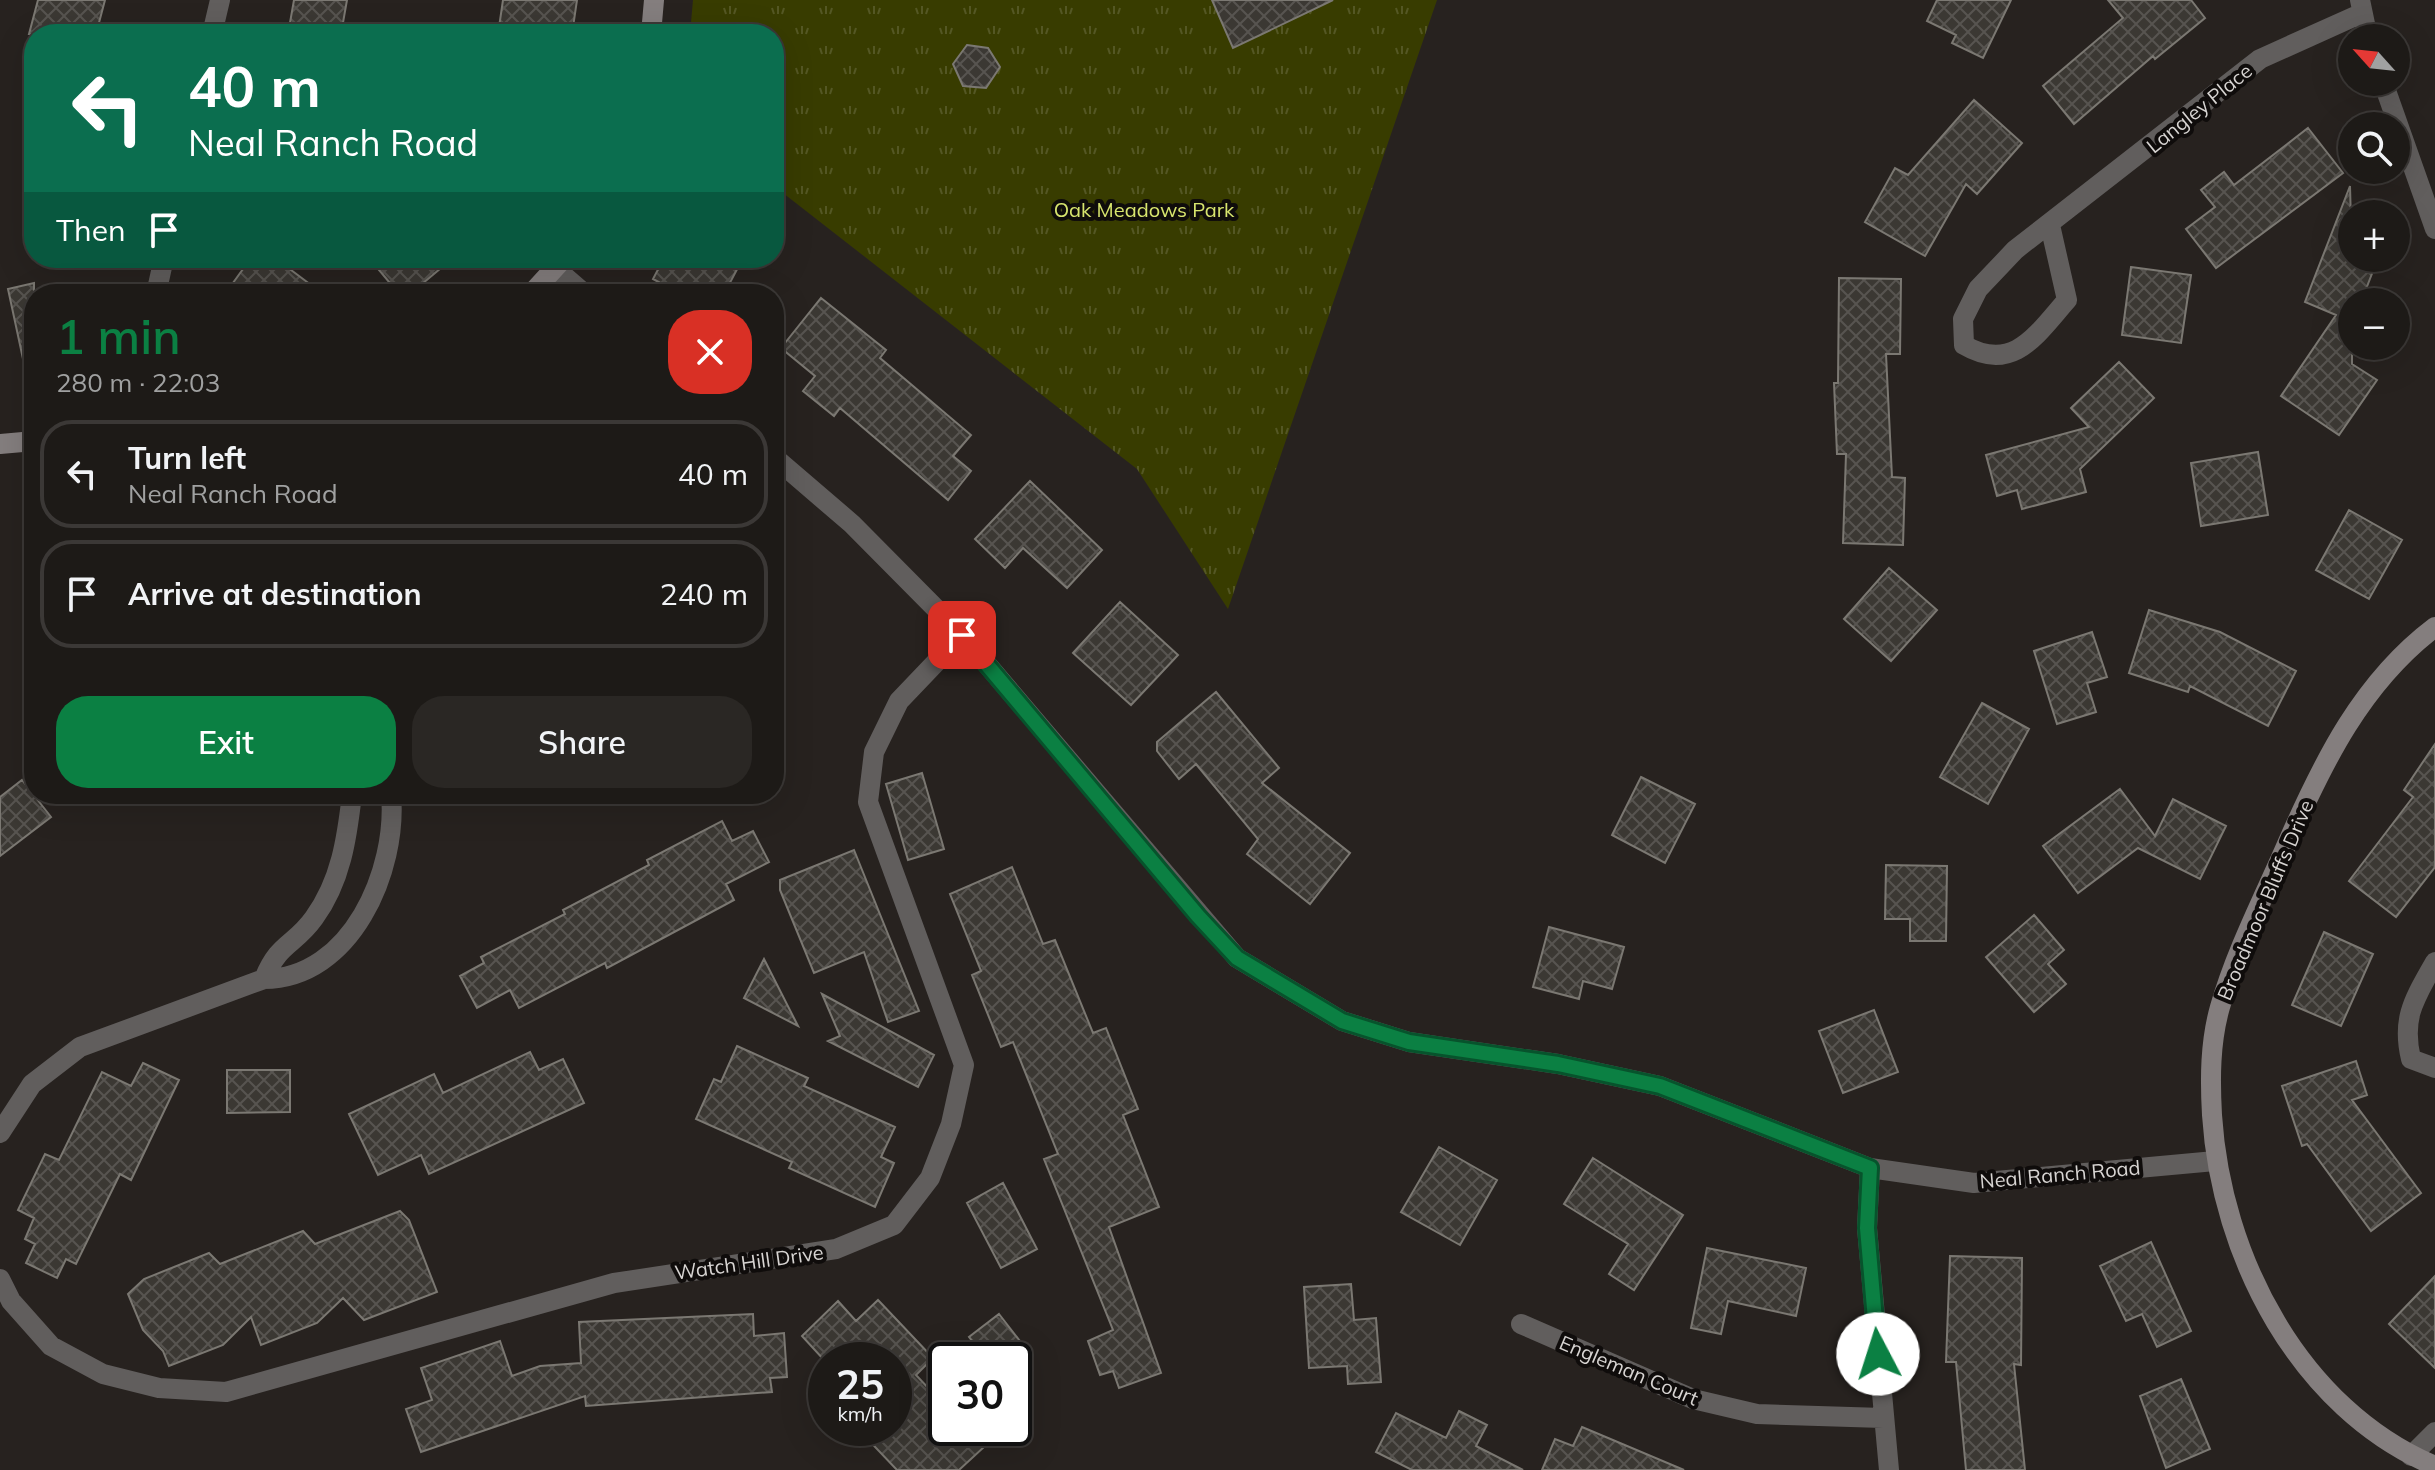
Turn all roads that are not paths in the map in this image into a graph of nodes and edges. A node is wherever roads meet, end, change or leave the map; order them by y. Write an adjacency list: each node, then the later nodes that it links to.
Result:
1 (220, 0): 4 (street)
2 (654, 0): 5 (street)
3 (2360, 7): 7 (street, Langley Place)
4 (214, 24)
5 (652, 24)
6 (2388, 96): 8 (street)
7 (2050, 225): 7 (street, Langley Place)
8 (2435, 229)
9 (556, 268): 11 (street)
10 (563, 268): 12 (street)
11 (541, 284)
12 (577, 284)
13 (24, 442): 14 (street)
14 (0, 444)
15 (784, 466): 17 (street, Neal Ranch Road)
16 (2435, 627): 24 (street, Broadmoor Bluffs Drive)
17 (962, 635): 25 (street, Neal Ranch Road); 26 (street, Watch Hill Drive)
18 (350, 804): 21 (street)
19 (391, 804): 21 (street)
20 (2435, 962): 22 (street)
21 (264, 979): 23 (street)
22 (2435, 1068)
23 (0, 1133)
24 (2215, 1161): 25 (street, Neal Ranch Road); 30 (street, Broadmoor Bluffs Drive)
25 (1870, 1168): 28 (street)
26 (0, 1279)
27 (1521, 1324): 28 (street, Engleman Court)
28 (1883, 1418): 32 (street)
29 (2435, 1432): 30 (street)
30 (2411, 1456): 31 (street, Broadmoor Bluffs Drive)
31 (2435, 1466)
32 (1889, 1470)

